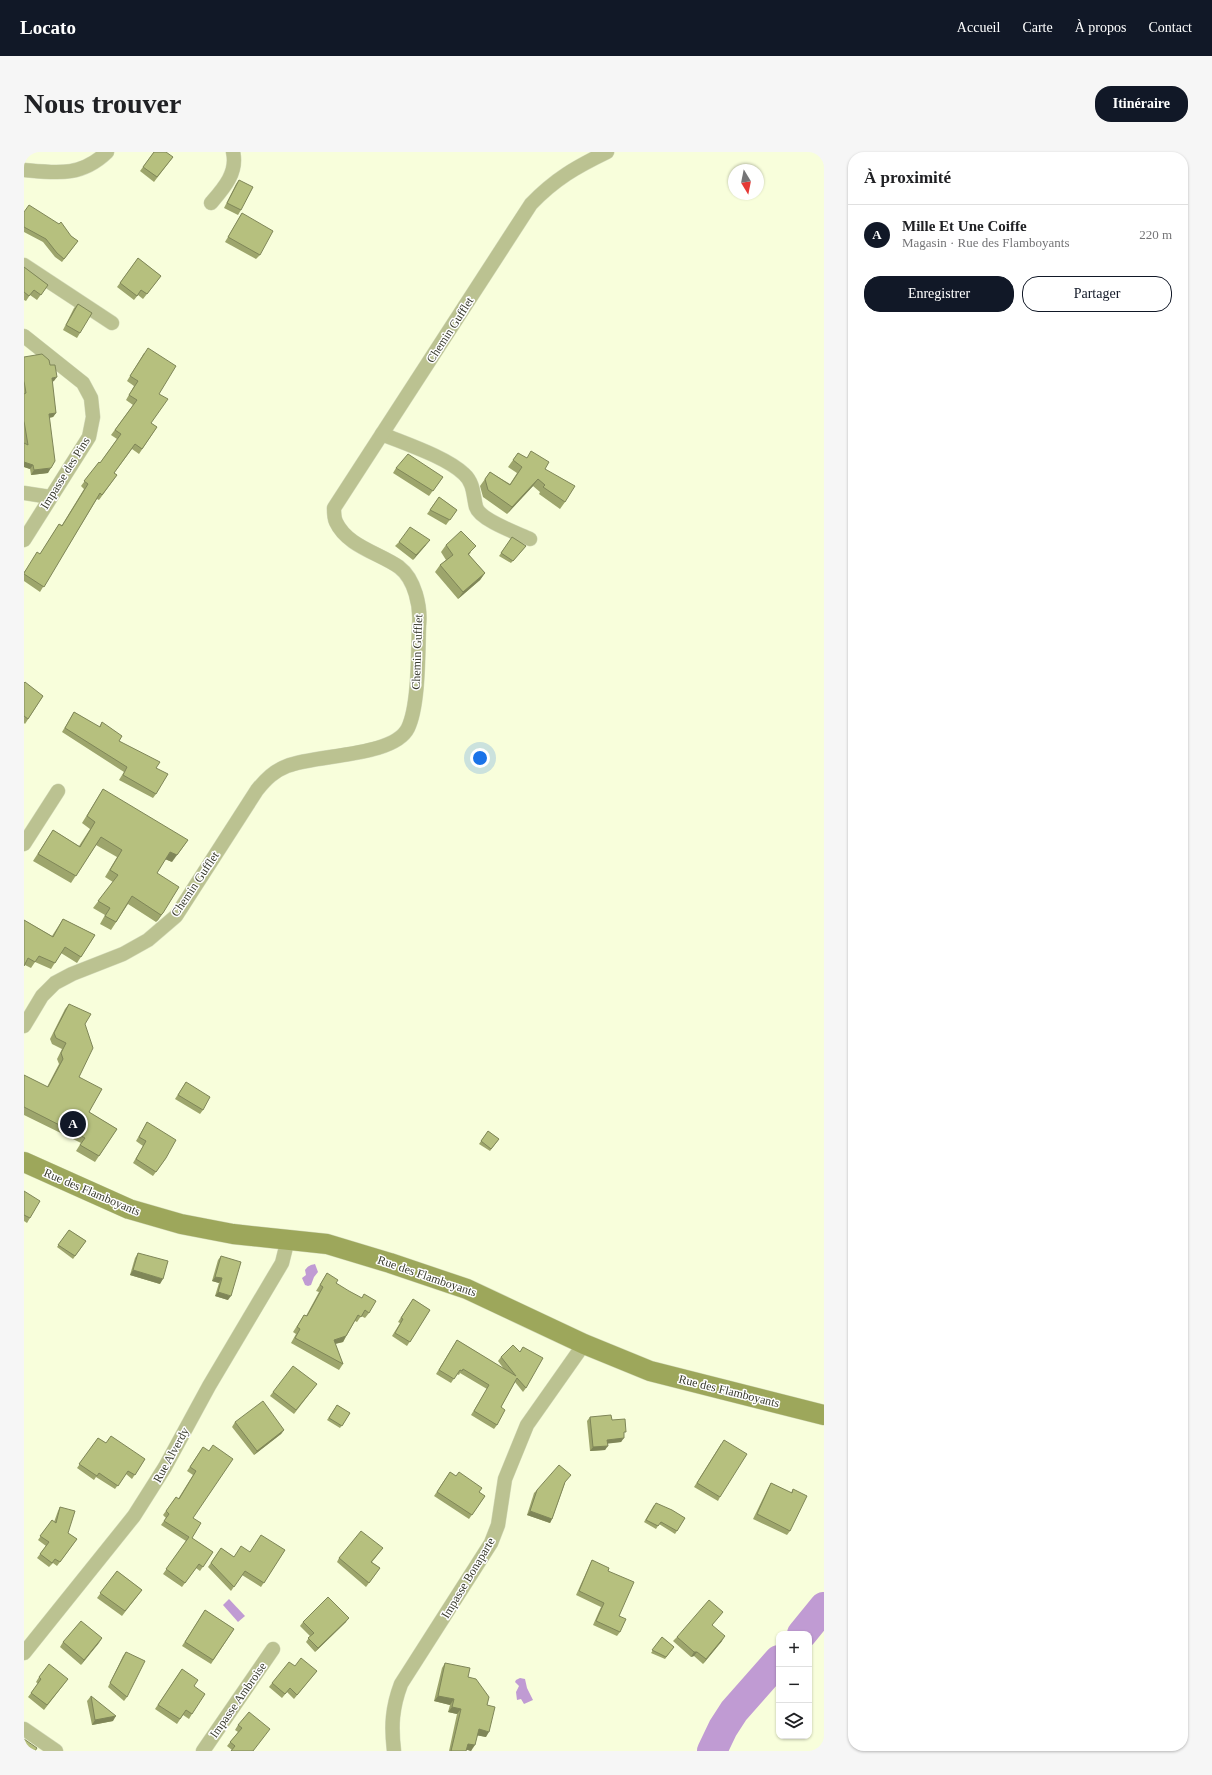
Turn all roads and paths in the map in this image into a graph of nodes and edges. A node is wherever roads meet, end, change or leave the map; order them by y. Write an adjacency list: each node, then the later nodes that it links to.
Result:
1 (107, 152): 4 (street)
2 (233, 152): 5 (street)
3 (607, 152): 9 (street, Chemin Gufflet)
4 (24, 170)
5 (211, 203)
6 (24, 264): 7 (street)
7 (112, 322)
8 (24, 336): 11 (street, Impasse des Pins)
9 (382, 434): 12 (street); 16 (street, Chemin Gufflet)
10 (24, 493): 11 (street)
11 (50, 497): 13 (street, Impasse des Pins)
12 (530, 539)
13 (24, 540)
14 (58, 792): 15 (street)
15 (24, 844)
16 (24, 1026)
17 (24, 1162): 18 (main road, Rue des Flamboyants)
18 (288, 1240): 19 (main road, Rue des Flamboyants); 22 (street, Rue Alverdy)
19 (584, 1344): 20 (main road, Rue des Flamboyants); 26 (street, Impasse Bonaparte)
20 (824, 1415)
21 (274, 1649): 25 (street, Impasse Ambroise)
22 (24, 1653)
23 (24, 1729): 24 (street)
24 (56, 1751)
25 (202, 1751)
26 (394, 1751)

